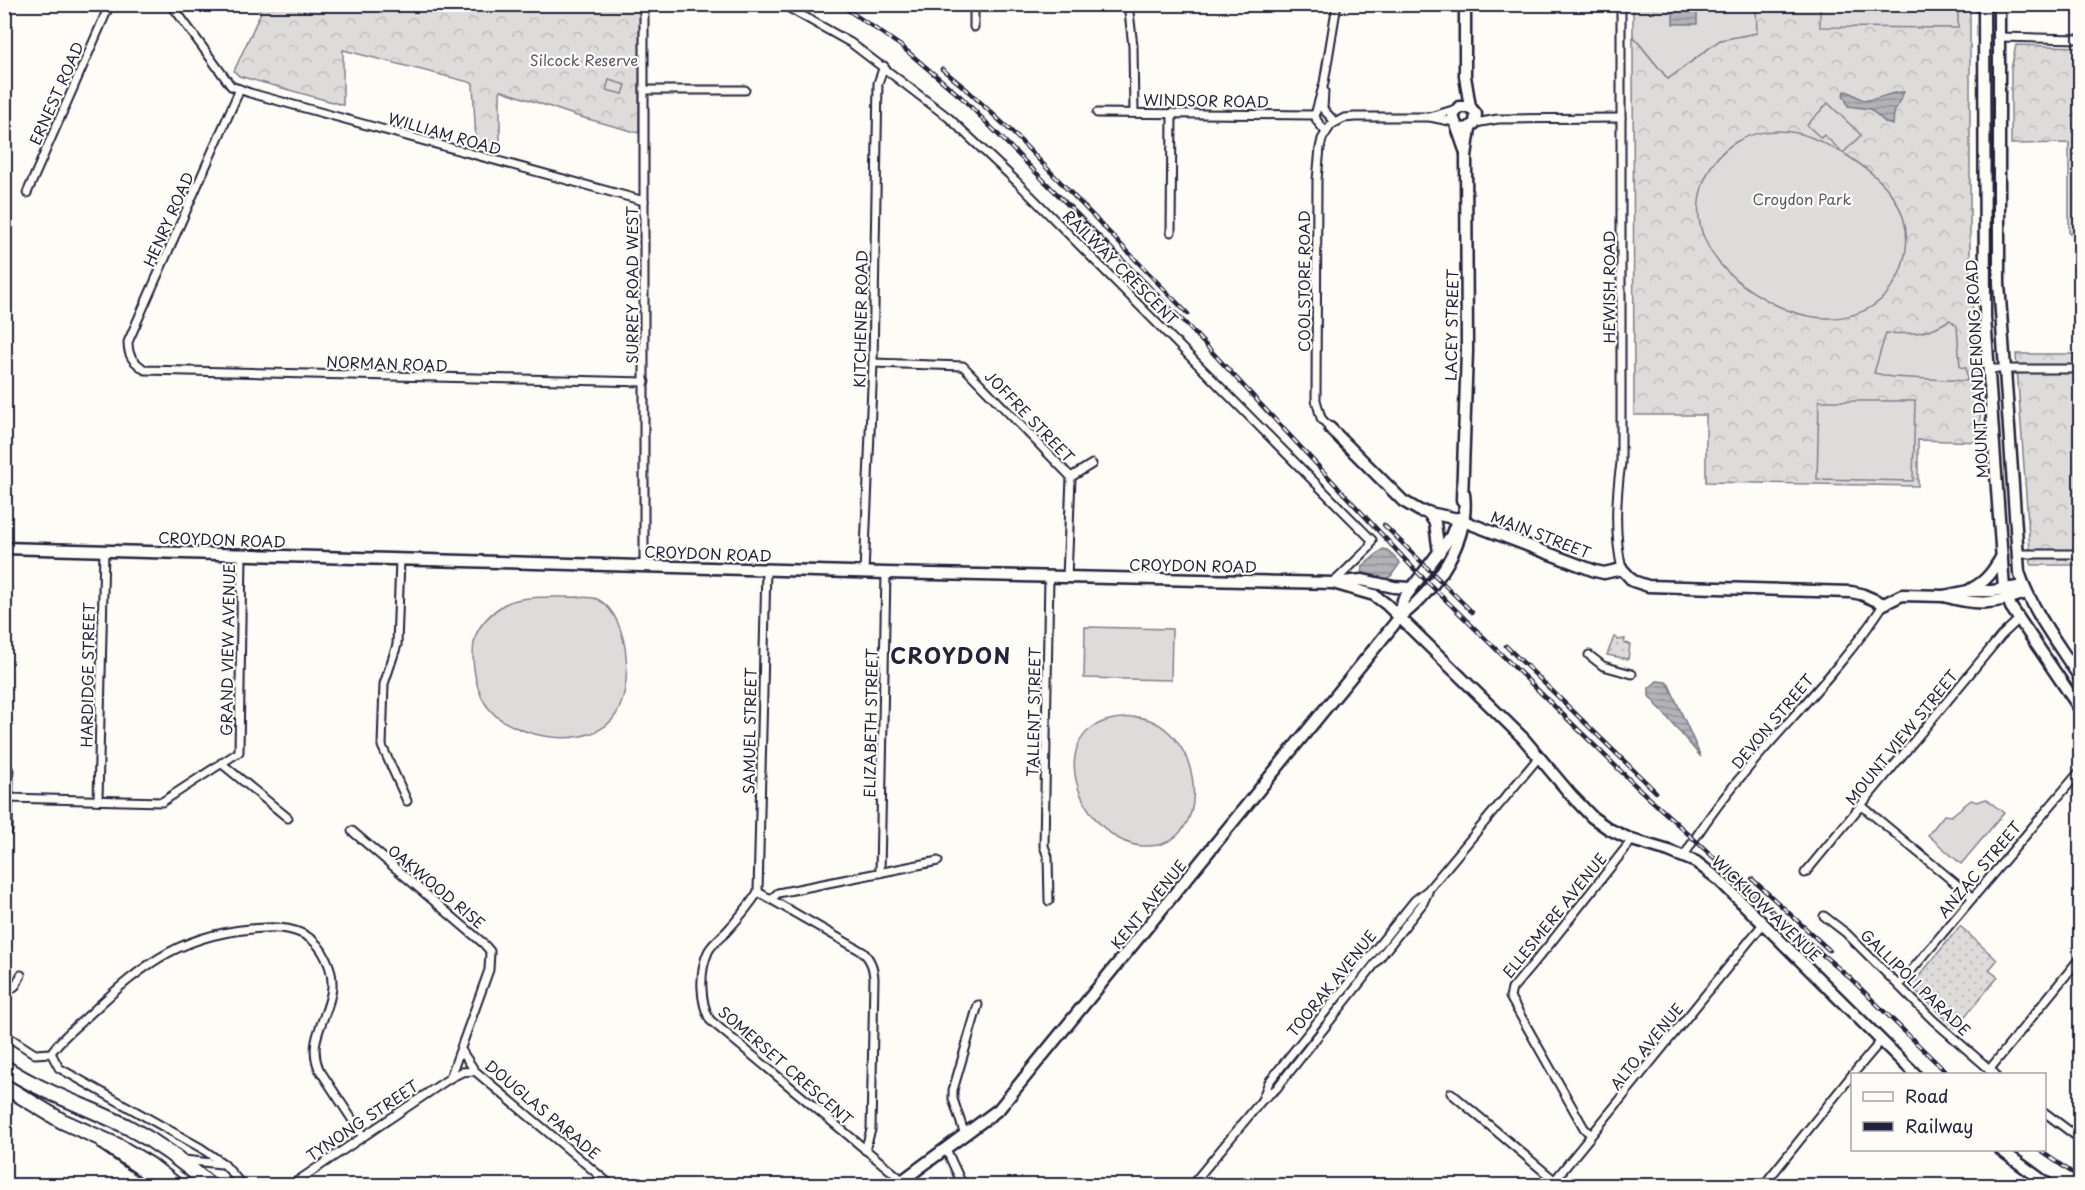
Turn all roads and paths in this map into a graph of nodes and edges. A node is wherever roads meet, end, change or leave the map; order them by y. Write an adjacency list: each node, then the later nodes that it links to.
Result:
1 (110, 4): 34 (street, ERNEST ROAD)
2 (171, 4): 18 (street)
3 (645, 4): 19 (street, SURREY ROAD WEST)
4 (782, 4): 16 (street, RAILWAY CRESCENT)
5 (974, 4): 12 (street)
6 (1128, 4): 23 (street)
7 (1337, 4): 17 (street)
8 (1465, 4): 21 (main road)
9 (1621, 4): 27 (street, HEWISH ROAD)
10 (1984, 4): 14 (main road, MOUNT DANDENONG ROAD)
11 (2000, 4): 13 (main road, MOUNT DANDENONG ROAD)
12 (974, 27)
13 (2000, 37): 14 (main road); 15 (street); 39 (main road, MOUNT DANDENONG ROAD)
14 (1984, 38): 40 (main road, MOUNT DANDENONG ROAD)
15 (2080, 39)
16 (884, 66): 38 (street, KITCHENER ROAD); 63 (street, RAILWAY CRESCENT)
17 (1324, 82): 25 (street); 29 (street)
18 (240, 89): 35 (street, WILLIAM ROAD); 37 (street, HENRY ROAD)
19 (645, 90): 20 (street); 35 (street, SURREY ROAD WEST)
20 (745, 90)
21 (1465, 108): 26 (street); 28 (street); 30 (main road); 31 (main road)
22 (1097, 113): 23 (street, WINDSOR ROAD)
23 (1134, 113): 24 (street, WINDSOR ROAD)
24 (1172, 113): 25 (street, WINDSOR ROAD); 36 (street)
25 (1315, 115): 32 (street)
26 (1430, 117): 29 (street); 30 (street)
27 (1621, 118): 28 (street); 57 (street, HEWISH ROAD)
28 (1498, 119): 31 (street)
29 (1335, 123): 32 (street)
30 (1456, 125): 31 (main road); 33 (main road, LACEY STREET)
31 (1473, 125): 33 (main road, LACEY STREET)
32 (1325, 132): 43 (street, COOLSTORE ROAD)
33 (1466, 156): 47 (main road, LACEY STREET)
34 (27, 193)
35 (644, 201): 42 (street, SURREY ROAD WEST)
36 (1171, 232)
37 (132, 361): 42 (street, NORMAN ROAD)
38 (873, 363): 45 (street, JOFFRE STREET); 59 (street, KITCHENER ROAD)
39 (2005, 368): 40 (street); 41 (street); 51 (main road, MOUNT DANDENONG ROAD)
40 (1988, 369): 54 (main road, MOUNT DANDENONG ROAD)
41 (2080, 369)
42 (645, 382): 56 (street, SURREY ROAD WEST)
43 (1330, 428): 46 (main road, MAIN STREET)
44 (1092, 464): 45 (street)
45 (1071, 477): 62 (street, JOFFRE STREET)
46 (1428, 512): 47 (main road, MAIN STREET); 50 (main road)
47 (1460, 520): 50 (main road, KENT AVENUE); 57 (main road, MAIN STREET); 70 (main road, KENT AVENUE)
48 (4, 548): 49 (main road, CROYDON ROAD)
49 (104, 551): 53 (main road, CROYDON ROAD); 81 (street, HARDIDGE STREET)
50 (1439, 553): 64 (main road, KENT AVENUE)
51 (2017, 554): 52 (street); 65 (main road, MOUNT DANDENONG ROAD)
52 (2080, 554)
53 (242, 555): 55 (main road, CROYDON ROAD); 78 (street, GRAND VIEW AVENUE)
54 (2002, 556): 66 (main road); 67 (main road, MOUNT DANDENONG ROAD)
55 (400, 559): 56 (main road, CROYDON ROAD); 82 (street)
56 (644, 566): 58 (main road, CROYDON ROAD)
57 (1622, 569): 69 (main road)
58 (765, 570): 59 (main road, CROYDON ROAD); 92 (street, SAMUEL STREET)
59 (864, 573): 60 (main road, CROYDON ROAD)
60 (886, 573): 61 (main road, CROYDON ROAD); 90 (street, ELIZABETH STREET)
61 (1049, 577): 62 (main road, CROYDON ROAD); 95 (street, TALLENT STREET)
62 (1067, 578): 63 (main road, CROYDON ROAD)
63 (1333, 583): 64 (main road); 70 (main road, CROYDON ROAD)
64 (1412, 588): 70 (main road, KENT AVENUE)
65 (2025, 589): 67 (main road); 74 (main road, MOUNT DANDENONG ROAD)
66 (1968, 591): 67 (main road); 68 (main road)
67 (2006, 594): 68 (main road); 71 (main road, MOUNT DANDENONG ROAD)
68 (1944, 596): 69 (main road)
69 (1884, 604): 88 (street, DEVON STREET)
70 (1400, 617): 76 (main road, WICKLOW AVENUE); 119 (main road, KENT AVENUE)
71 (2019, 619): 75 (main road, MOUNT DANDENONG ROAD); 83 (street, MOUNT VIEW STREET)
72 (1589, 655): 73 (street)
73 (1632, 674)
74 (2080, 678)
75 (2080, 709)
76 (1539, 757): 87 (main road, WICKLOW AVENUE); 136 (street, TOORAK AVENUE)
77 (4, 759): 80 (street)
78 (221, 763): 81 (street, GRAND VIEW AVENUE); 84 (street)
79 (2080, 771): 93 (street, ANZAC STREET)
80 (8, 798): 81 (street, GRAND VIEW AVENUE); 85 (street)
81 (98, 800)
82 (407, 801)
83 (1862, 806): 91 (street, MOUNT VIEW STREET); 93 (street)
84 (288, 818)
85 (8, 831)
86 (352, 831): 105 (street, OAKWOOD RISE)
87 (1632, 840): 88 (main road, WICKLOW AVENUE); 118 (street, ELLESMERE AVENUE)
88 (1684, 856): 97 (main road, WICKLOW AVENUE)
89 (938, 861): 90 (street)
90 (880, 873): 94 (street)
91 (1805, 873)
92 (758, 892): 94 (street); 123 (street, SOMERSET CRESCENT)
93 (1972, 897): 100 (street, ANZAC STREET)
94 (771, 899): 123 (street)
95 (1049, 901)
96 (1824, 916): 100 (street, GALLIPOLI PARADE)
97 (1763, 924): 104 (main road, WICKLOW AVENUE); 118 (street, ALTO AVENUE)
98 (2080, 958): 109 (street)
99 (21, 975): 101 (street)
100 (1899, 985): 109 (street, GALLIPOLI PARADE)
101 (4, 996)
102 (978, 1005): 119 (street)
103 (4, 1034): 106 (street)
104 (1881, 1041): 110 (street); 111 (main road, WICKLOW AVENUE)
105 (461, 1050): 108 (street, DOUGLAS PARADE); 113 (street)
106 (51, 1053): 120 (street); 126 (street)
107 (4, 1067): 125 (highway)
108 (475, 1071): 113 (street, TYNONG STREET); 134 (street, DOUGLAS PARADE)
109 (1992, 1072)
110 (1855, 1073)
111 (1914, 1073)
112 (1851, 1077): 137 (street)
113 (450, 1078): 120 (street, TYNONG STREET)
114 (4, 1086): 117 (highway)
115 (1451, 1093): 128 (street)
116 (2046, 1114): 121 (street)
117 (84, 1131): 129 (main road); 130 (highway)
118 (1590, 1134): 128 (street, ALTO AVENUE)
119 (965, 1135): 122 (main road, KENT AVENUE)
120 (363, 1136): 133 (street, TYNONG STREET)
121 (2080, 1139)
122 (946, 1149): 127 (main road, KENT AVENUE); 135 (street)
123 (865, 1150): 127 (street, SOMERSET CRESCENT)
124 (2004, 1151): 138 (main road)
125 (179, 1159): 126 (street); 131 (highway)
126 (224, 1164): 132 (street)
127 (899, 1183)
128 (1552, 1183)
129 (158, 1185)
130 (177, 1185)
131 (211, 1185)
132 (243, 1185)
133 (290, 1185)
134 (612, 1185)
135 (963, 1185)
136 (1191, 1185)
137 (1763, 1185)
138 (2050, 1185)

